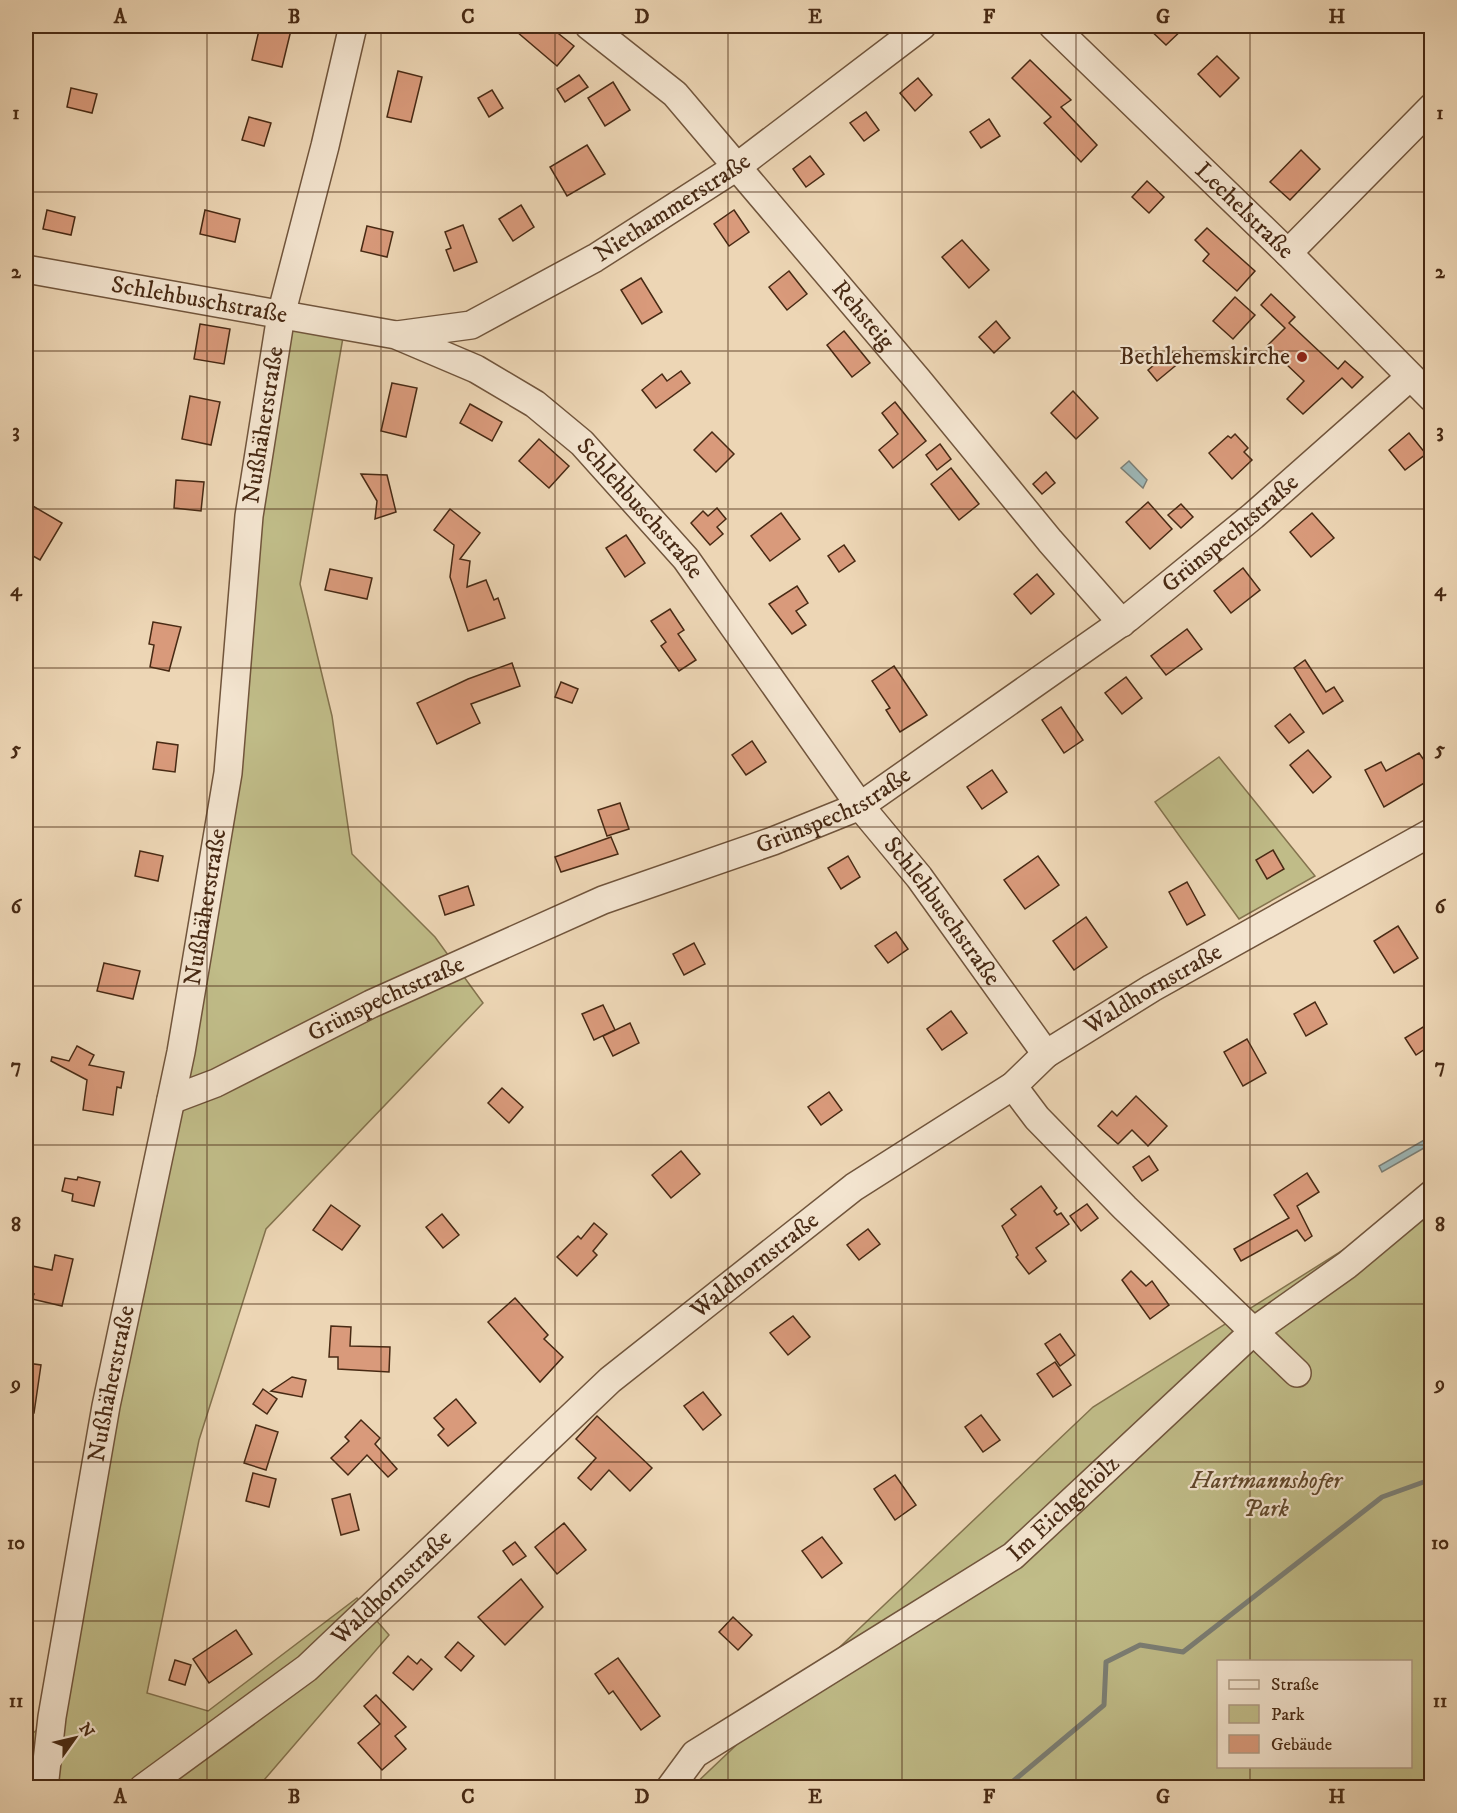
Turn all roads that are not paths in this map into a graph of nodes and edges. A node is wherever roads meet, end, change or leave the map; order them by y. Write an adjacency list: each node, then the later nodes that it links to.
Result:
1 (353, 26): 9 (street, Nußhäherstraße)
2 (590, 26): 6 (street, Rehsteig)
3 (922, 26): 6 (street, Niethammerstraße)
4 (1053, 26): 7 (street, Lechelstraße)
5 (1431, 107): 7 (street)
6 (738, 166): 10 (street, Niethammerstraße); 13 (street, Rehsteig)
7 (1288, 253): 11 (street, Lechelstraße)
8 (26, 269): 9 (street, Schlehbuschstraße)
9 (281, 315): 10 (street, Schlehbuschstraße); 18 (street, Nußhäherstraße)
10 (396, 335): 14 (street, Schlehbuschstraße)
11 (1410, 377): 12 (street, Lechelstraße); 13 (street, Grünspechtstraße)
12 (1431, 398)
13 (1122, 623): 14 (street, Grünspechtstraße)
14 (860, 806): 16 (street, Schlehbuschstraße); 18 (street, Grünspechtstraße)
15 (1431, 832): 16 (street, Waldhornstraße)
16 (1046, 1054): 17 (street, Waldhornstraße)
17 (1013, 1086): 20 (street); 23 (street, Waldhornstraße)
18 (171, 1100): 22 (street, Nußhäherstraße)
19 (1431, 1194): 20 (street, Im Eichgehölz)
20 (1254, 1331): 21 (street); 24 (street, Im Eichgehölz)
21 (1297, 1373)
22 (44, 1788)
23 (143, 1788)
24 (670, 1788)

